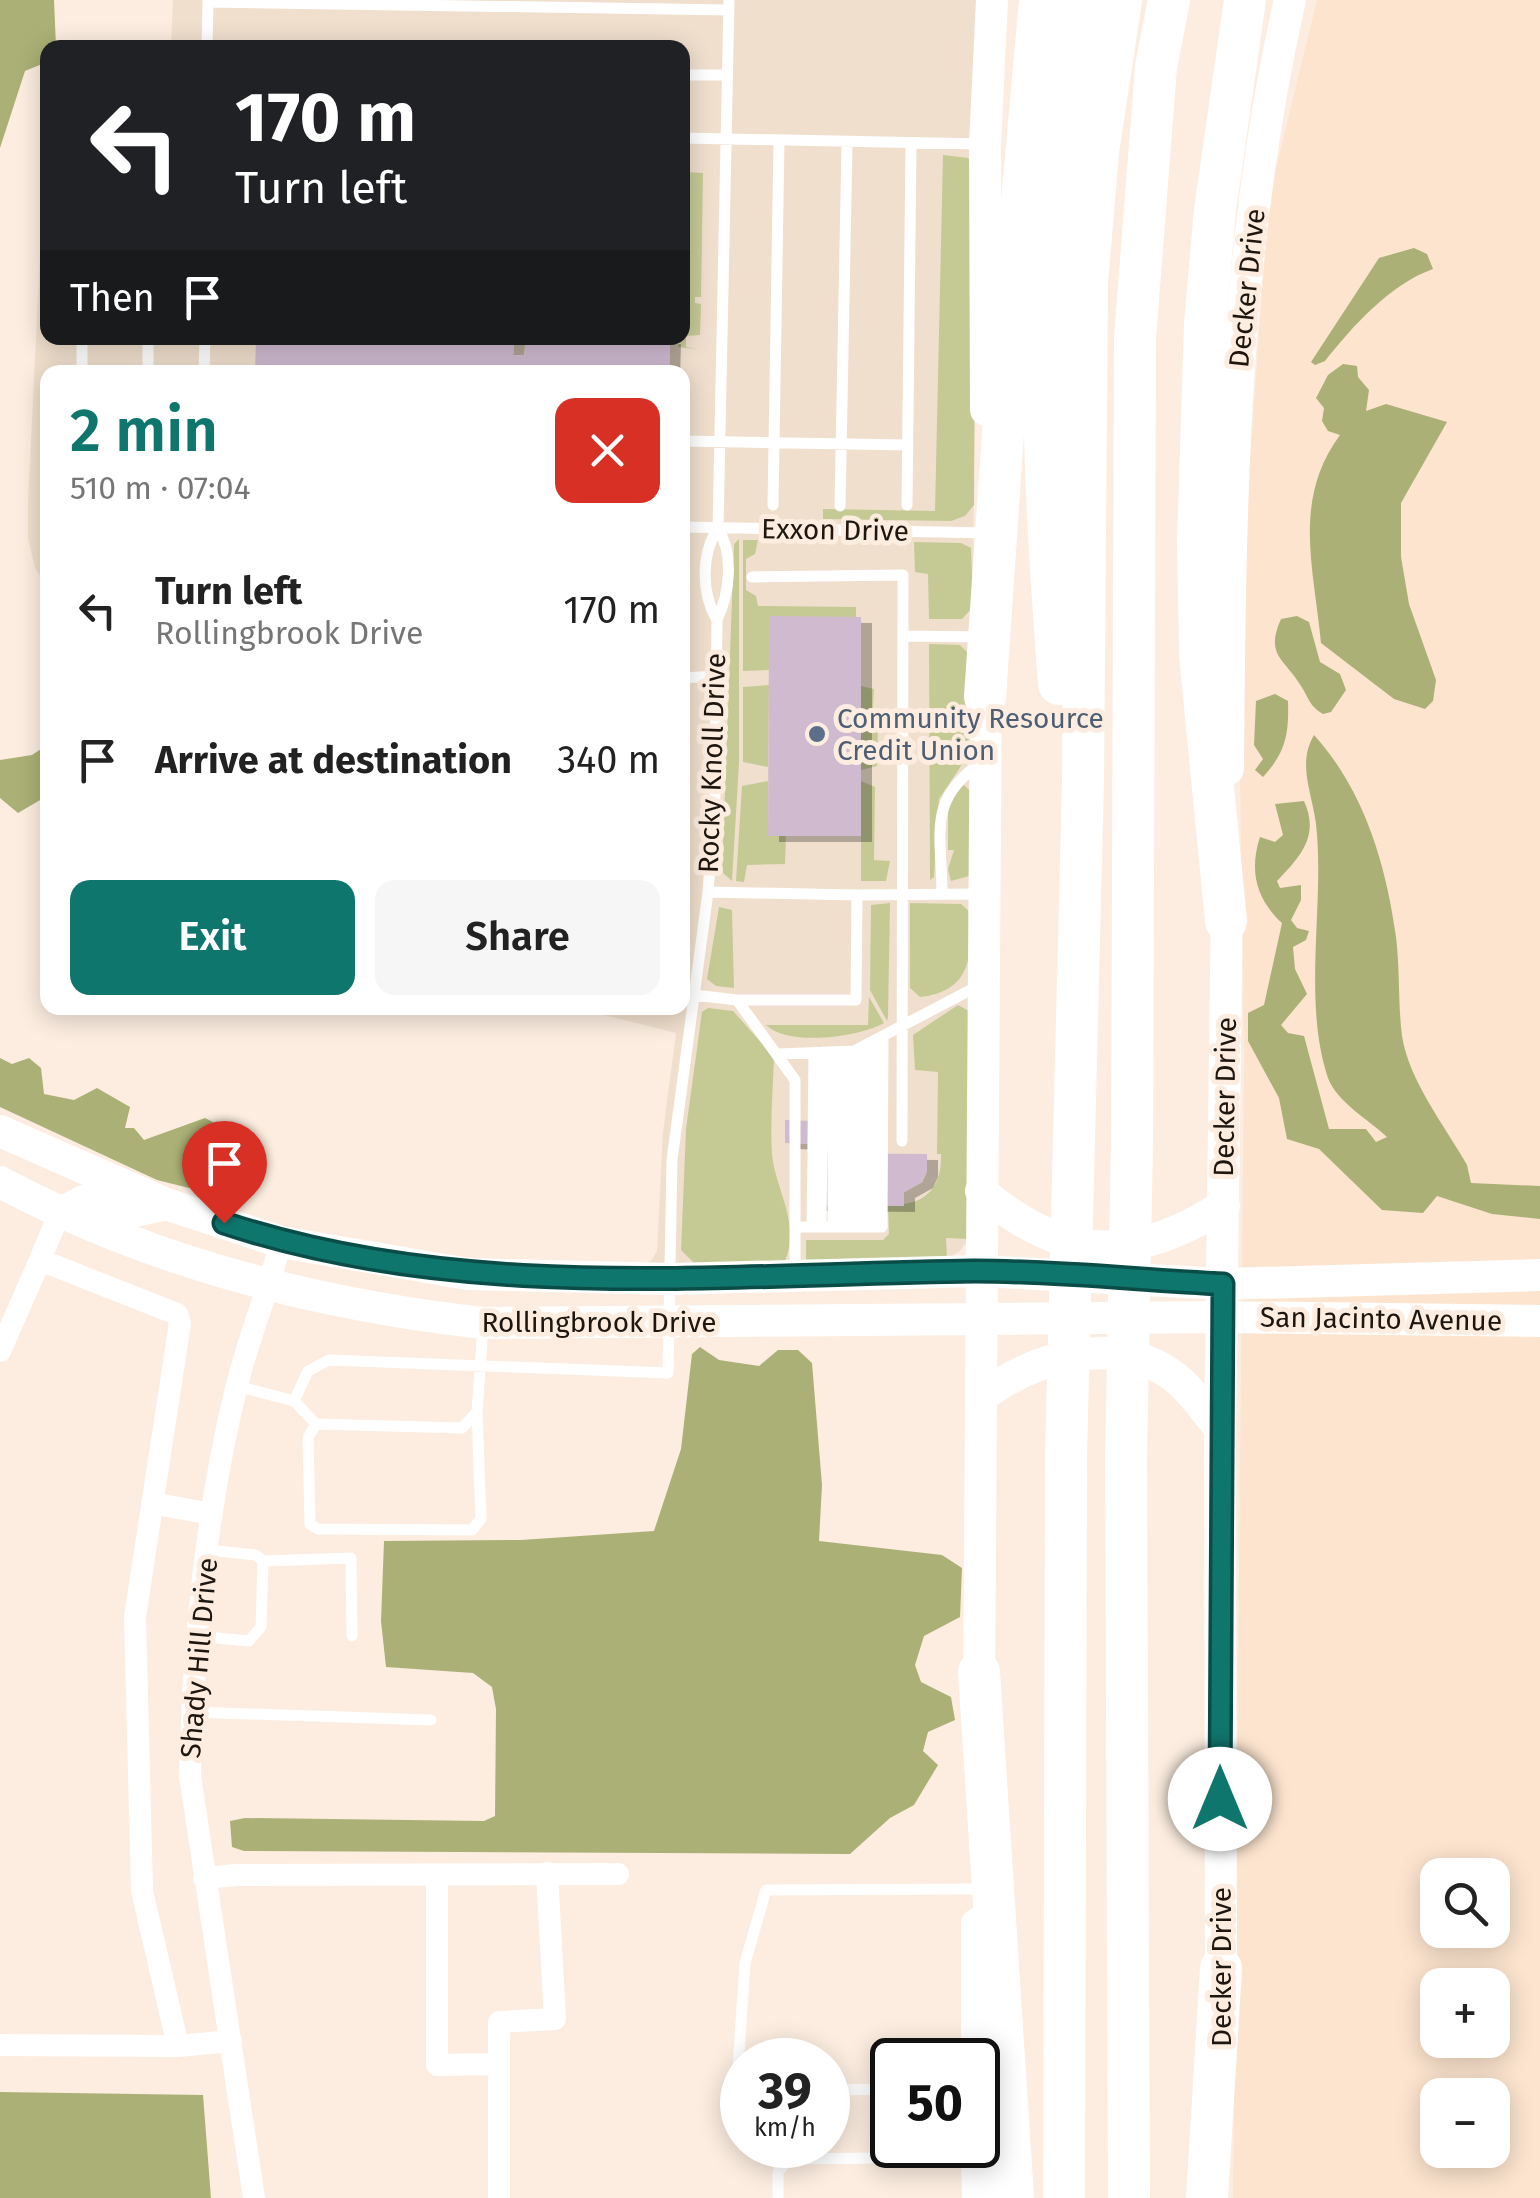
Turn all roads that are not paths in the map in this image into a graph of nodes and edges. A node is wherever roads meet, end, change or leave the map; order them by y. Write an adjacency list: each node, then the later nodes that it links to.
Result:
1 (992, 0): 18 (main road)
2 (1040, 0): 38 (highway)
3 (1079, 0): 40 (highway)
4 (1121, 0): 40 (highway)
5 (1169, 0): 20 (highway)
6 (1194, 0): 20 (highway)
7 (1245, 0): 46 (highway)
8 (1290, 0): 46 (main road, Decker Drive)
9 (208, 1): 10 (lane); 11 (lane)
10 (729, 5): 13 (lane)
11 (207, 40)
12 (690, 74): 13 (lane)
13 (727, 75): 15 (lane)
14 (690, 138): 15 (lane)
15 (726, 138): 16 (lane); 22 (lane)
16 (780, 140): 17 (lane); 23 (lane)
17 (848, 144): 19 (lane); 24 (lane)
18 (985, 144): 19 (lane); 31 (main road)
19 (911, 146): 25 (lane)
20 (1135, 338): 111 (highway)
21 (690, 441): 22 (lane)
22 (719, 441): 23 (lane); 30 (lane)
23 (774, 442): 24 (lane); 26 (lane)
24 (841, 444): 25 (lane); 28 (lane)
25 (908, 445): 27 (lane)
26 (772, 505)
27 (907, 505)
28 (840, 506)
29 (690, 527): 30 (lane, Exxon Drive)
30 (718, 528): 31 (lane, Exxon Drive); 33 (lane, Rocky Knoll Drive); 33 (lane, Rocky Knoll Drive)
31 (987, 534): 35 (main road)
32 (752, 577): 34 (lane)
33 (717, 620): 36 (lane, Rocky Knoll Drive)
34 (902, 636): 35 (lane); 42 (lane)
35 (986, 637): 38 (main road)
36 (717, 676): 37 (lane); 41 (lane, Rocky Knoll Drive)
37 (690, 678)
38 (986, 697): 39 (main road)
39 (985, 759): 43 (lane); 44 (main road)
40 (1083, 780): 110 (highway)
41 (708, 892): 45 (lane); 48 (lane, Rocky Knoll Drive)
42 (900, 894): 43 (lane); 45 (lane); 50 (lane)
43 (942, 894): 44 (lane)
44 (984, 894): 47 (main road)
45 (857, 895): 49 (lane)
46 (1226, 921): 58 (main road, Decker Drive)
47 (983, 983): 50 (lane); 56 (main road)
48 (694, 996): 49 (lane); 67 (lane, Rocky Knoll Drive)
49 (738, 1000): 52 (lane)
50 (900, 1028): 51 (lane); 54 (lane)
51 (848, 1049): 52 (lane); 61 (lane); 61 (lane); 61 (lane); 61 (lane)
52 (778, 1054): 60 (lane)
53 (0, 1132): 57 (main road, Rollingbrook Drive)
54 (902, 1141)
55 (0, 1182): 59 (main road, Rollingbrook Drive)
56 (981, 1191): 58 (main road); 64 (main road)
57 (166, 1204): 59 (main road); 62 (main road, Rollingbrook Drive)
58 (1224, 1205): 69 (main road, Decker Drive)
59 (59, 1214): 63 (street); 68 (main road, Rollingbrook Drive)
60 (795, 1227): 61 (lane); 65 (lane)
61 (842, 1227)
62 (281, 1242): 67 (main road, Rollingbrook Drive); 68 (street, Shady Hill Drive)
63 (40, 1260): 74 (street); 82 (street)
64 (980, 1271): 65 (main road, Rollingbrook Drive); 69 (main road, Rollingbrook Drive); 70 (main road)
65 (795, 1274): 67 (main road, Rollingbrook Drive)
66 (1540, 1276): 69 (main road, San Jacinto Avenue)
67 (671, 1279): 73 (lane, Rocky Knoll Drive)
68 (269, 1286): 72 (main road, Rollingbrook Drive); 76 (street, Shady Hill Drive)
69 (1222, 1300): 70 (main road, Rollingbrook Drive); 71 (main road, San Jacinto Avenue); 81 (main road, Decker Drive)
70 (980, 1320): 73 (main road, Rollingbrook Drive); 77 (main road)
71 (1540, 1322)
72 (483, 1323): 73 (main road, Rollingbrook Drive); 75 (lane)
73 (672, 1324): 75 (lane, Rocky Knoll Drive)
74 (0, 1352)
75 (481, 1366): 78 (lane); 79 (lane)
76 (237, 1386): 78 (lane); 83 (street, Shady Hill Drive)
77 (980, 1397): 81 (main road); 88 (main road)
78 (294, 1401): 80 (lane)
79 (477, 1412): 80 (lane); 80 (lane)
80 (316, 1424)
81 (1220, 1428): 96 (main road, Decker Drive)
82 (152, 1502): 83 (street); 101 (street)
83 (212, 1514): 84 (street, Shady Hill Drive)
84 (207, 1550): 85 (lane); 86 (street, Shady Hill Drive)
85 (263, 1561): 86 (lane); 87 (lane)
86 (196, 1636): 89 (street, Shady Hill Drive)
87 (352, 1636)
88 (980, 1672): 95 (main road); 109 (highway)
89 (191, 1712): 90 (lane); 94 (street, Shady Hill Drive)
90 (431, 1720)
91 (547, 1873): 92 (street); 93 (street); 102 (street)
92 (618, 1874)
93 (437, 1877): 94 (street); 102 (street)
94 (204, 1878): 99 (street, Shady Hill Drive)
95 (976, 1889): 97 (lane); 98 (main road)
96 (1220, 1968): 112 (highway); 113 (main road, Decker Drive)
97 (739, 2038)
98 (977, 2038)
99 (231, 2041): 101 (street); 105 (street, Shady Hill Drive)
100 (0, 2045): 101 (street)
101 (178, 2046)
102 (498, 2064): 106 (street)
103 (870, 2154): 107 (lane)
104 (978, 2168): 108 (main road)
105 (254, 2198)
106 (498, 2198)
107 (778, 2198)
108 (978, 2198)
109 (1013, 2198)
110 (1064, 2198)
111 (1130, 2198)
112 (1207, 2198)
113 (1222, 2198)

